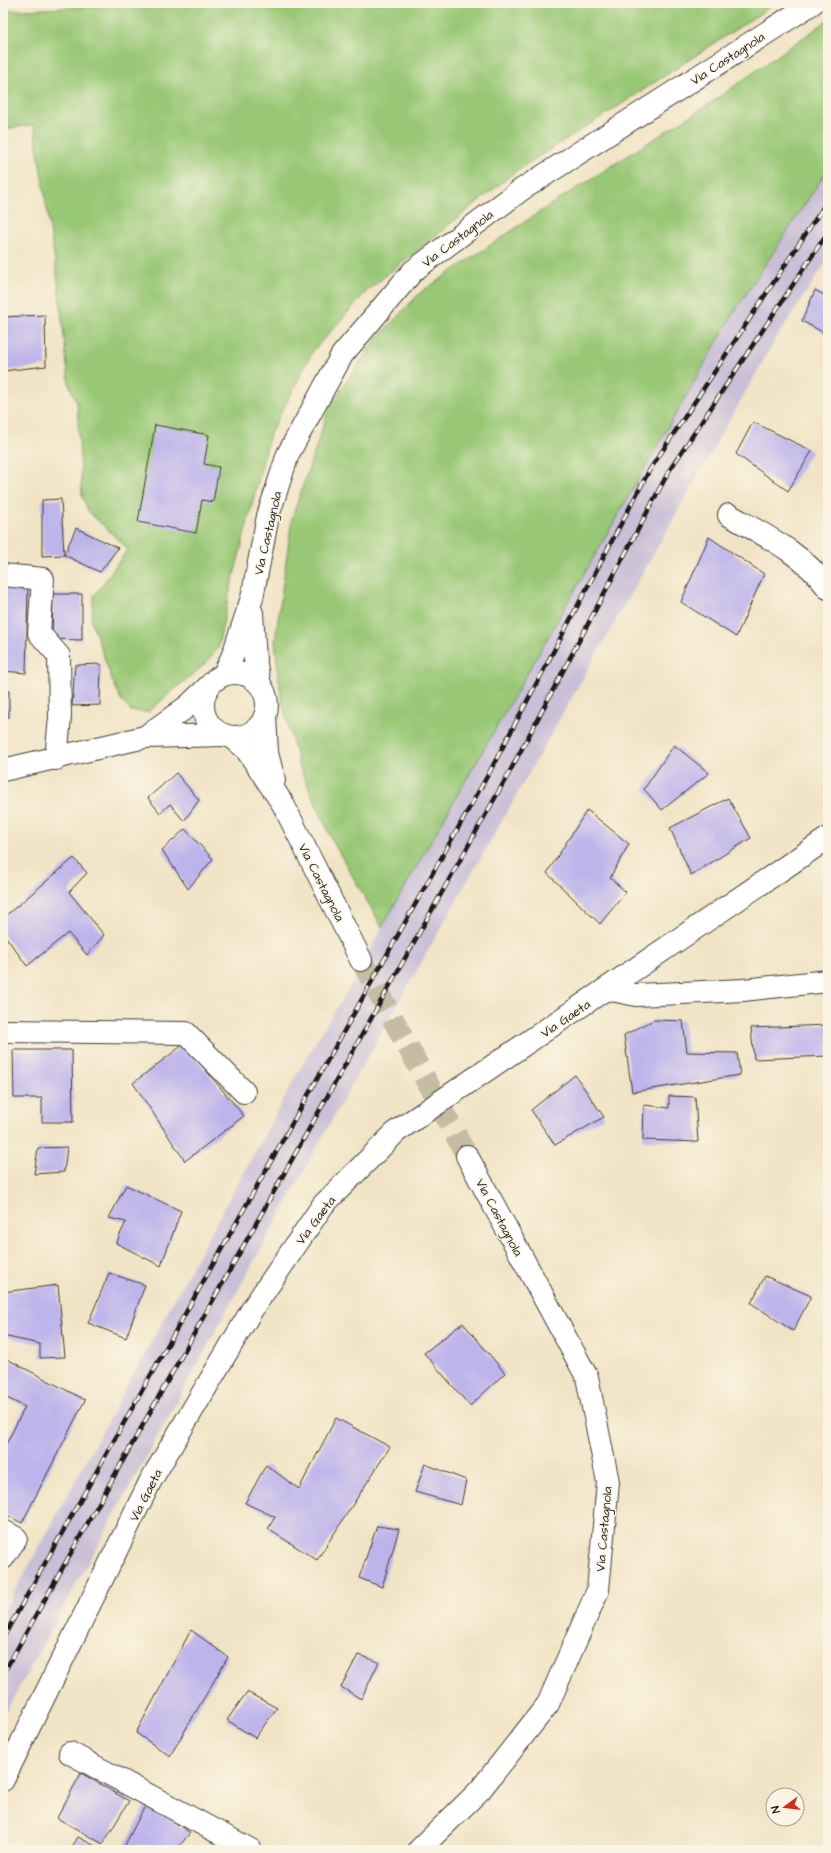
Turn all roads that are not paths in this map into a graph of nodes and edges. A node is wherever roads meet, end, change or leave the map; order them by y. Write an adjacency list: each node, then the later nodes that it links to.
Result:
1 (813, 3): 5 (street, Via Castagnola)
2 (729, 515): 4 (street)
3 (3, 575): 11 (street)
4 (828, 588)
5 (252, 598): 6 (street); 7 (street)
6 (216, 681): 7 (street); 9 (street); 10 (street)
7 (260, 685): 8 (street)
8 (265, 716): 9 (street); 13 (street)
9 (228, 736): 10 (street); 13 (street)
10 (145, 737): 11 (street)
11 (56, 758): 12 (street)
12 (3, 770)
13 (283, 804): 15 (street, Via Castagnola)
14 (828, 838): 17 (street, Via Gaeta)
15 (361, 960)
16 (828, 980): 17 (street)
17 (607, 989): 24 (street, Via Gaeta)
18 (3, 1031): 19 (street)
19 (244, 1092)
20 (467, 1156): 26 (street, Via Castagnola)
21 (3, 1531): 22 (street)
22 (3, 1558)
23 (70, 1753): 25 (street)
24 (3, 1780)
25 (251, 1850)
26 (418, 1850)

